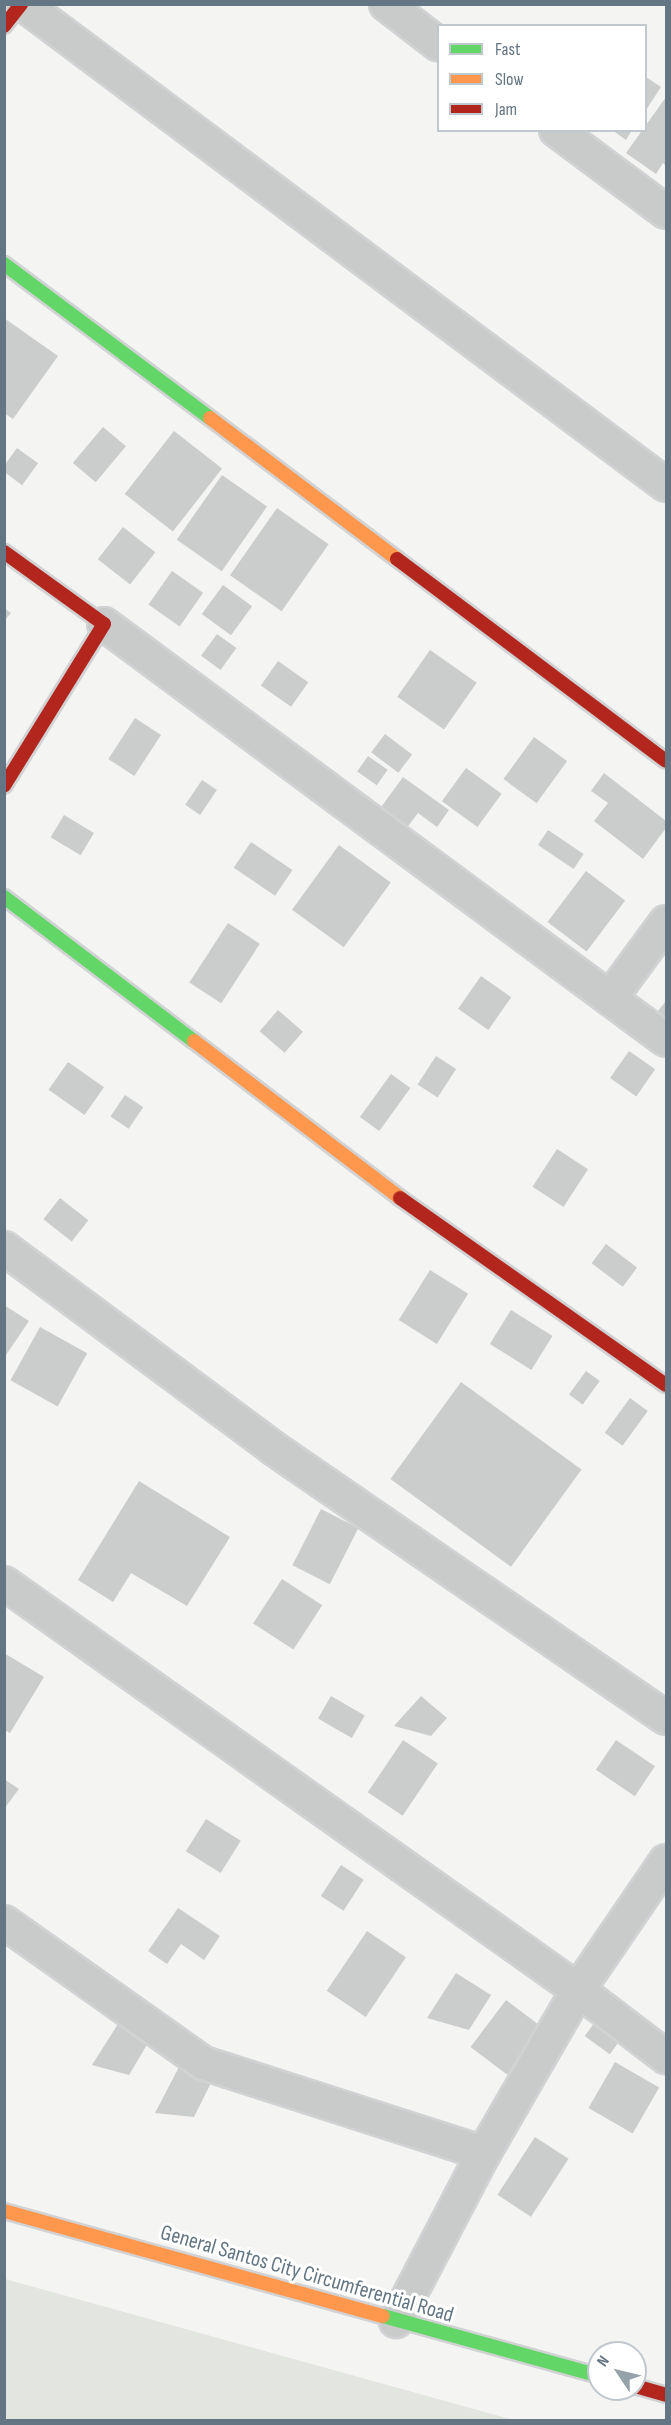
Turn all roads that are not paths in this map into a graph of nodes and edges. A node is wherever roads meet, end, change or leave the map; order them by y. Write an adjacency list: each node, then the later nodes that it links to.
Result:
1 (22, 4): 3 (street); 8 (street)
2 (386, 4): 4 (street)
3 (4, 26)
4 (437, 43)
5 (559, 132): 6 (street)
6 (666, 212)
7 (4, 264): 11 (street)
8 (666, 486)
9 (4, 552): 10 (street)
10 (104, 624): 12 (street); 15 (street)
11 (666, 760)
12 (4, 786)
13 (4, 897): 18 (street)
14 (666, 922): 15 (street)
15 (611, 997): 16 (street)
16 (666, 1040)
17 (4, 1248): 20 (street)
18 (666, 1386)
19 (4, 1583): 23 (street)
20 (666, 1718)
21 (666, 1861): 23 (street)
22 (4, 1922): 25 (street)
23 (578, 1990): 24 (street); 25 (street)
24 (666, 2057)
25 (484, 2153): 27 (street)
26 (4, 2211): 27 (street, General Santos City Circumferential Road)
27 (396, 2321): 28 (street, General Santos City Circumferential Road)
28 (587, 2373)
29 (647, 2389): 30 (street)
30 (666, 2395)

